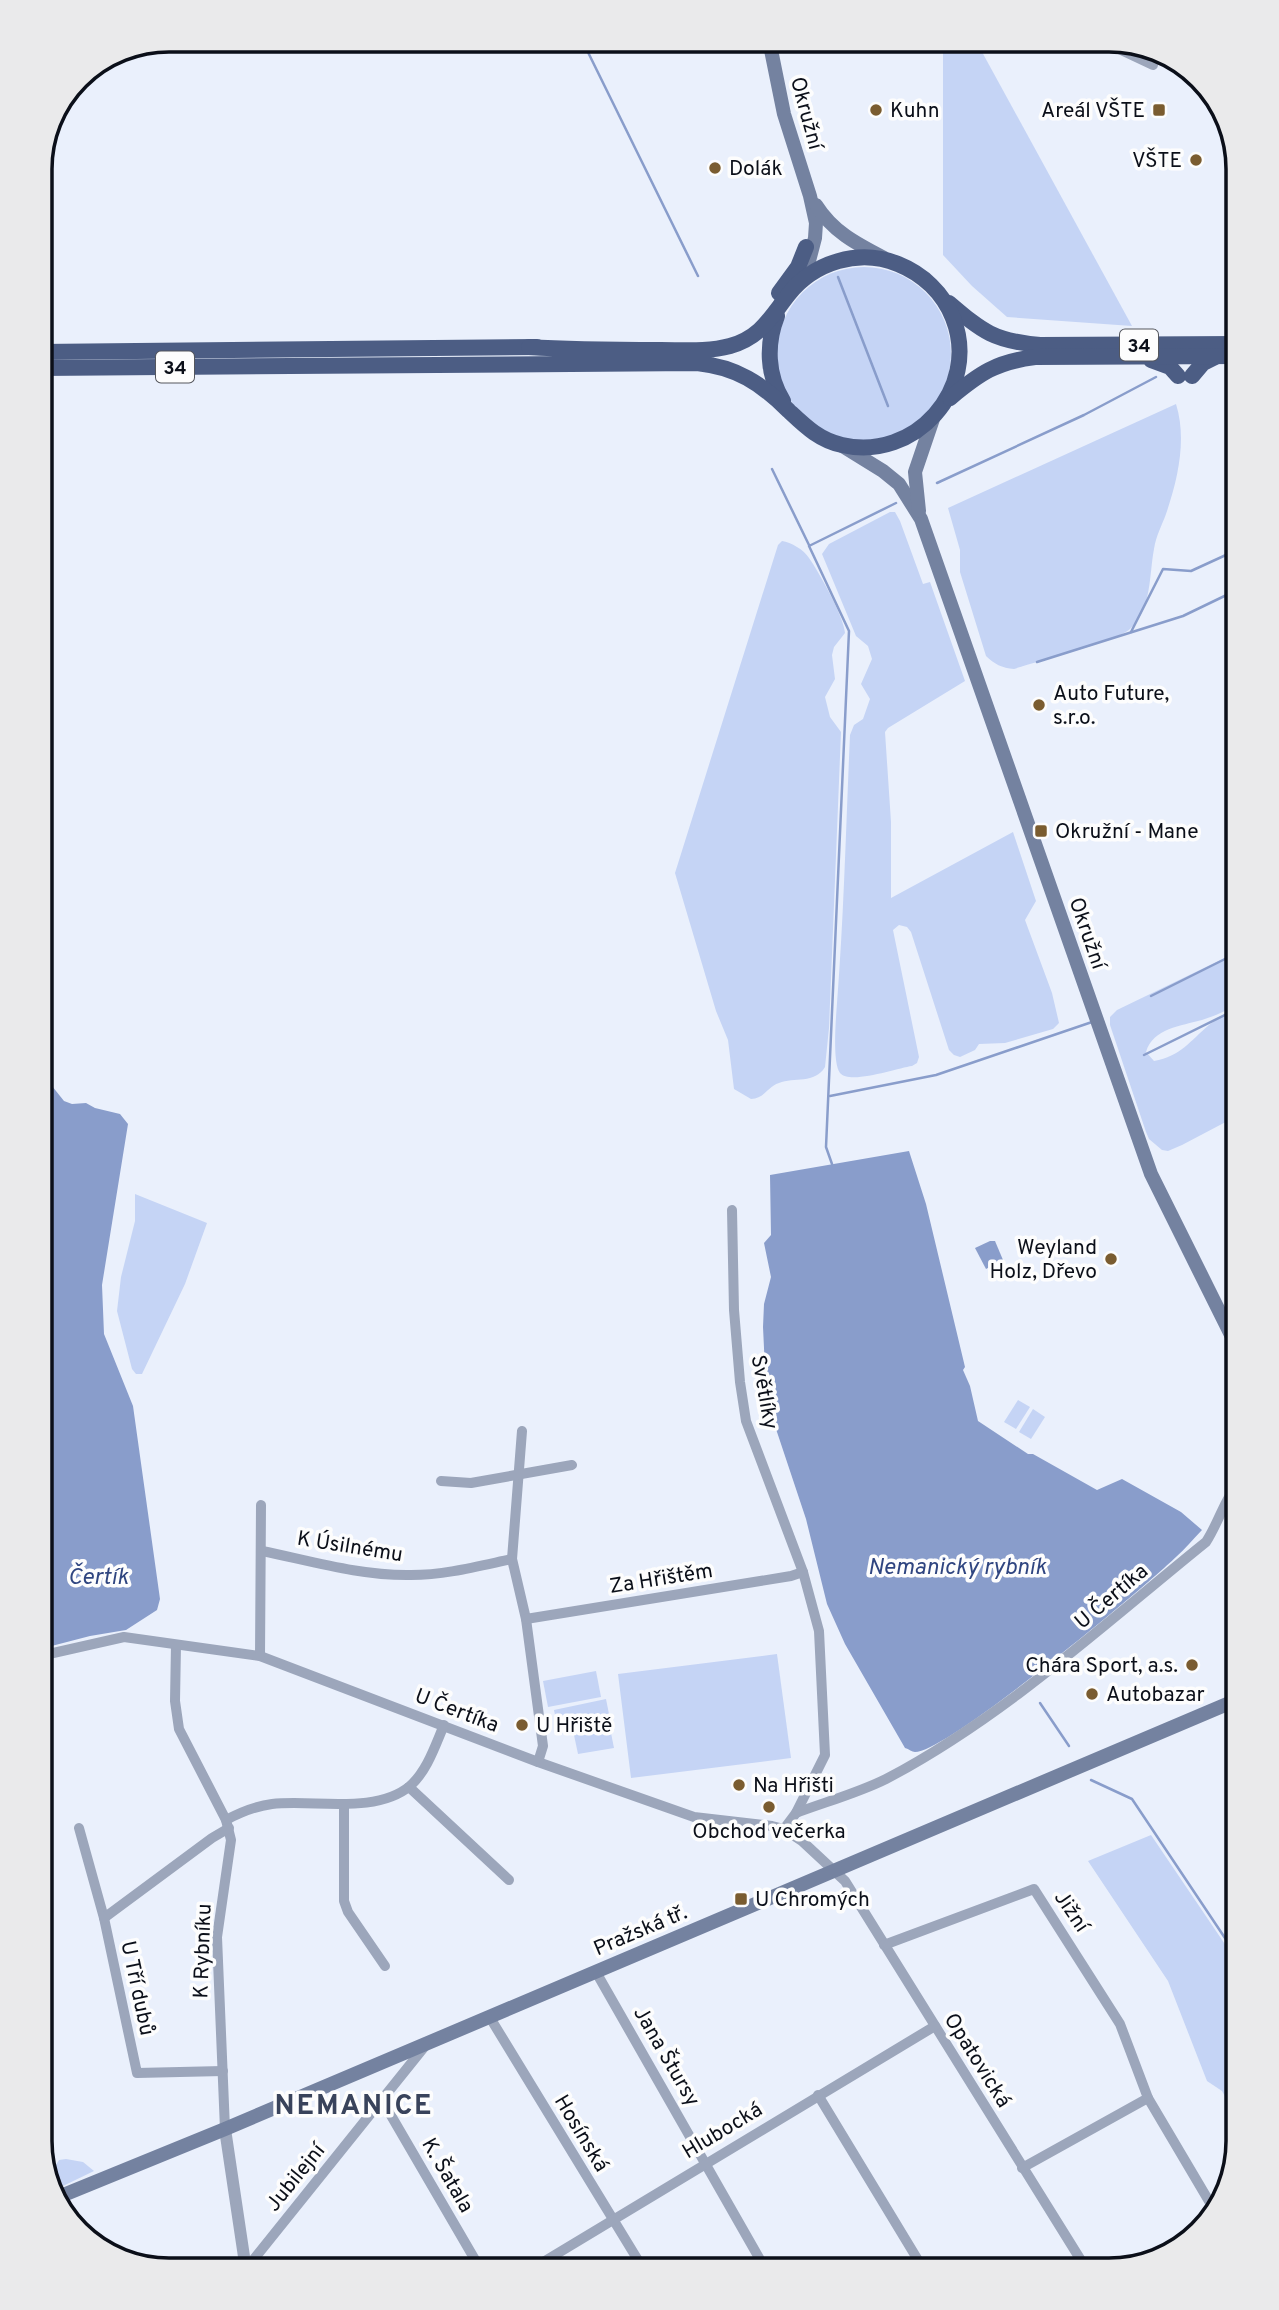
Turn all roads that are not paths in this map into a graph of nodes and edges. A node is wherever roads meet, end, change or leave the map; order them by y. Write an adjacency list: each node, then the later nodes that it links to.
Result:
1 (772, 53): 4 (main road, Okružní)
2 (1132, 55): 3 (street)
3 (1153, 65)
4 (797, 158): 5 (main road, Okružní); 6 (main road)
5 (810, 196): 7 (main road, Okružní); 8 (main road, Okružní)
6 (806, 247): 12 (highway)
7 (892, 261): 8 (highway, 34); 9 (highway, 34)
8 (804, 280): 10 (highway, 34)
9 (941, 296): 11 (highway, 34); 18 (highway, 34)
10 (779, 310): 12 (highway); 19 (highway, 34)
11 (1226, 344)
12 (528, 347): 13 (highway, 34)
13 (53, 352)
14 (1138, 356): 15 (highway, 34); 15 (highway); 18 (highway, 34)
15 (1218, 356): 16 (highway, 34)
16 (1226, 356)
17 (53, 369): 19 (highway, 34)
18 (946, 402): 20 (highway, 34)
19 (788, 410): 21 (highway, 34)
20 (933, 419): 21 (highway, 34); 22 (main road, Okružní)
21 (839, 444): 22 (main road, Okružní)
22 (921, 519): 24 (main road, Okružní)
23 (732, 1210): 33 (street, Světlíky)
24 (1226, 1325)
25 (522, 1431): 27 (street)
26 (572, 1465): 27 (street)
27 (518, 1473): 28 (street); 32 (street)
28 (441, 1481)
29 (1226, 1497): 43 (street, U Čertíka)
30 (261, 1505): 31 (street)
31 (262, 1551): 32 (street, K Úsilnému); 37 (street)
32 (512, 1559): 34 (street)
33 (803, 1572): 34 (street, Za Hřištěm); 43 (street)
34 (526, 1619): 40 (street)
35 (176, 1645): 36 (street, U Čertíka); 37 (street, U Čertíka); 44 (street, K Rybníku)
36 (52, 1653)
37 (260, 1656): 39 (street, U Čertíka)
38 (1226, 1705): 47 (main road, Pražská tř.)
39 (444, 1725): 40 (street, U Čertíka); 41 (street)
40 (538, 1762): 46 (street, U Čertíka)
41 (409, 1787): 42 (street); 48 (street)
42 (344, 1804): 44 (street); 51 (street)
43 (796, 1812): 46 (street)
44 (228, 1824): 49 (street); 56 (street, K Rybníku)
45 (79, 1828): 49 (street, U Tří dubů)
46 (784, 1829): 47 (street, Opatovická)
47 (834, 1872): 50 (street, Opatovická); 52 (main road, Pražská tř.)
48 (509, 1880)
49 (103, 1918): 56 (street, U Tří dubů)
50 (884, 1945): 54 (street, Opatovická); 58 (street, Jižní)
51 (385, 1966)
52 (596, 1972): 53 (main road, Pražská tř.); 61 (street, Jana Štursy)
53 (489, 2016): 55 (main road, Pražská tř.); 65 (street, Hosínská)
54 (935, 2026): 57 (street, Hlubocká); 62 (street, Opatovická)
55 (427, 2043): 59 (street, Jubilejní); 60 (main road, Pražská tř.)
56 (223, 2071): 60 (street, K Rybníku)
57 (818, 2095): 61 (street, Hlubocká); 72 (street)
58 (1147, 2098): 62 (street); 64 (street, Jižní)
59 (382, 2100): 67 (street, Jubilejní); 68 (street, K. Šatala)
60 (225, 2129): 63 (main road, Pražská tř.); 66 (street, K Rybníku)
61 (706, 2163): 65 (street, Hlubocká); 71 (street, Jana Štursy)
62 (1022, 2168): 73 (street, Opatovická)
63 (66, 2194)
64 (1209, 2201)
65 (612, 2219): 69 (street, Hlubocká); 70 (street, Hosínská)
66 (244, 2257)
67 (256, 2257)
68 (474, 2257)
69 (550, 2257)
70 (636, 2258)
71 (759, 2258)
72 (917, 2258)
73 (1079, 2258)

